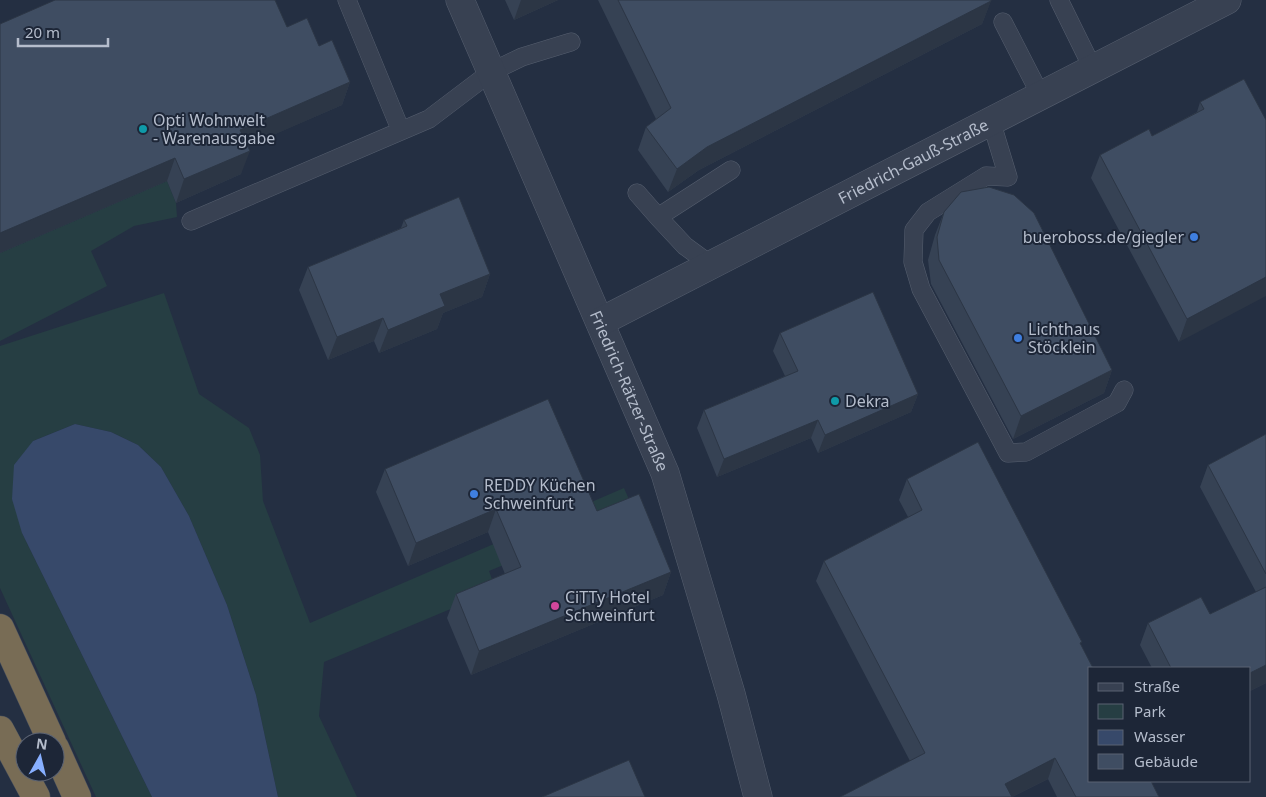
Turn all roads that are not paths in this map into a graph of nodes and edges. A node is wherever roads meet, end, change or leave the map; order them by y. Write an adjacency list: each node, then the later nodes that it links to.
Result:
1 (347, 0): 11 (lane)
2 (460, 0): 8 (street, Friedrich-Rätzer-Straße)
3 (1059, 0): 7 (lane)
4 (1227, 0): 7 (street, Friedrich-Gauß-Straße)
5 (1003, 22): 9 (lane)
6 (571, 42): 8 (lane)
7 (1093, 69): 9 (street, Friedrich-Gauß-Straße)
8 (491, 72): 11 (lane); 17 (street, Friedrich-Rätzer-Straße)
9 (1041, 96): 10 (street, Friedrich-Gauß-Straße)
10 (991, 121): 16 (street, Friedrich-Gauß-Straße); 18 (lane)
11 (401, 131): 15 (lane)
12 (731, 170): 14 (lane)
13 (637, 193): 14 (lane)
14 (658, 217): 16 (lane)
15 (191, 221)
16 (711, 265): 17 (street, Friedrich-Gauß-Straße)
17 (600, 322): 25 (street, Friedrich-Rätzer-Straße)
18 (1124, 390)
19 (0, 628): 21 (highway)
20 (0, 730): 23 (highway)
21 (47, 732)
22 (65, 769): 24 (highway)
23 (36, 797)
24 (78, 797)
25 (758, 797)

